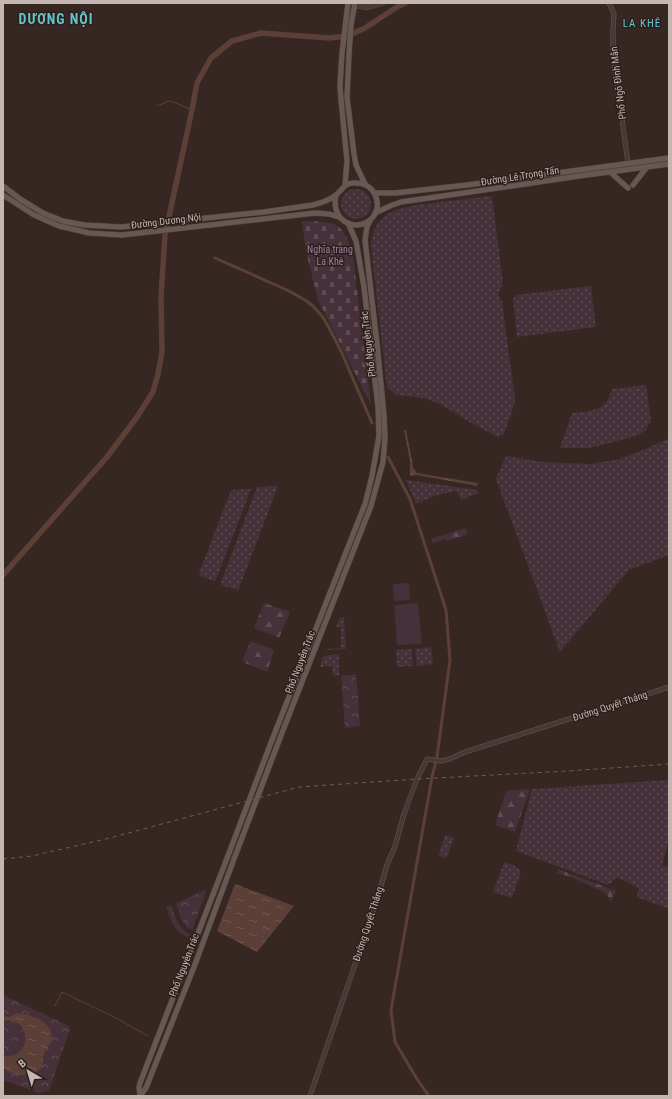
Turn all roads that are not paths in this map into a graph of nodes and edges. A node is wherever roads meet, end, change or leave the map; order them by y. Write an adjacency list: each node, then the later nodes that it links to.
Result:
1 (348, 3): 13 (main road)
2 (383, 3): 4 (street)
3 (609, 3): 6 (street, Phố Ngô Đình Mẫn)
4 (355, 4): 10 (main road)
5 (669, 158): 6 (main road, Đường Lê Trọng Tấn)
6 (628, 163): 15 (main road, Đường Lê Trọng Tấn)
7 (669, 164): 8 (main road, Đường Lê Trọng Tấn)
8 (647, 167): 9 (main road, Đường Lê Trọng Tấn); 11 (main road)
9 (610, 172): 14 (main road); 19 (main road, Đường Lê Trọng Tấn)
10 (365, 184): 13 (main road); 15 (main road)
11 (633, 185)
12 (3, 186): 18 (main road, Đường Dương Nội)
13 (345, 186): 17 (main road)
14 (628, 188)
15 (374, 193): 19 (main road)
16 (3, 195): 21 (main road, Đường Dương Nội)
17 (336, 195): 18 (main road, Đường Dương Nội); 20 (main road)
18 (264, 212): 21 (main road)
19 (375, 213): 22 (main road)
20 (339, 217): 21 (main road, Đường Dương Nội); 23 (main road)
21 (265, 218)
22 (371, 219): 23 (main road); 24 (main road, Phố Nguyễn Trác)
23 (348, 223): 24 (main road, Phố Nguyễn Trác)
24 (367, 287): 25 (main road, Phố Nguyễn Trác)
25 (335, 588): 27 (main road, Phố Nguyễn Trác, bridge); 27 (main road, Phố Nguyễn Trác, bridge)
26 (669, 687): 28 (street, Đường Quyết Thắng)
27 (140, 1096)
28 (310, 1096)

